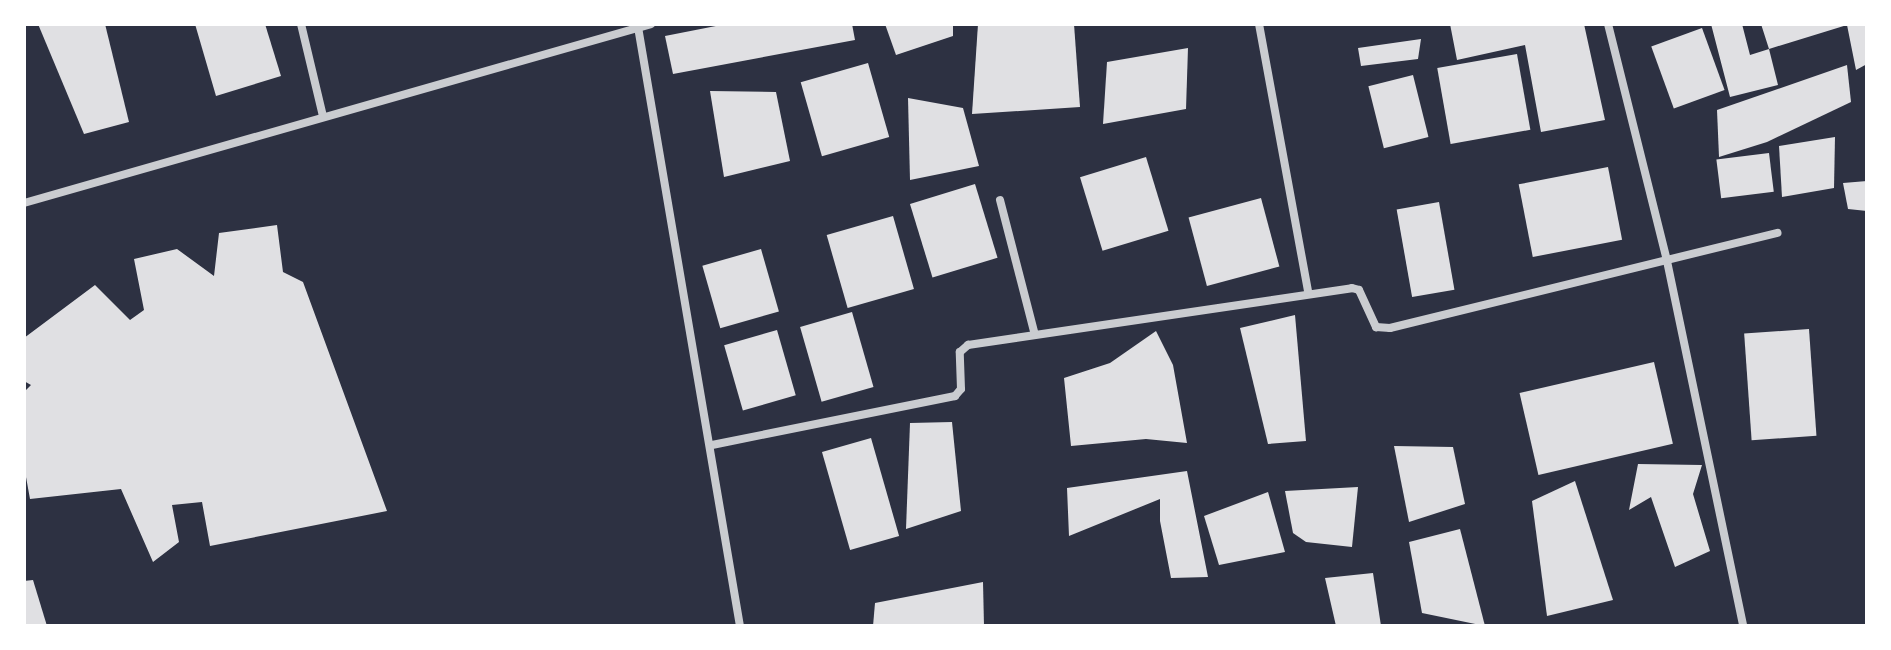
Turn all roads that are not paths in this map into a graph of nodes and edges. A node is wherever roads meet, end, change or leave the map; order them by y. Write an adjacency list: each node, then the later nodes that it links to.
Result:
1 (301, 24): 6 (street)
2 (651, 24): 5 (street)
3 (1259, 24): 11 (street)
4 (1608, 24): 10 (street)
5 (638, 27): 6 (street); 13 (street)
6 (323, 116): 8 (street)
7 (1000, 200): 12 (street)
8 (24, 203)
9 (1778, 233): 10 (street)
10 (1667, 261): 11 (street); 15 (street)
11 (1308, 292): 12 (street)
12 (1035, 335): 13 (street)
13 (712, 445): 14 (street)
14 (740, 626)
15 (1743, 626)

